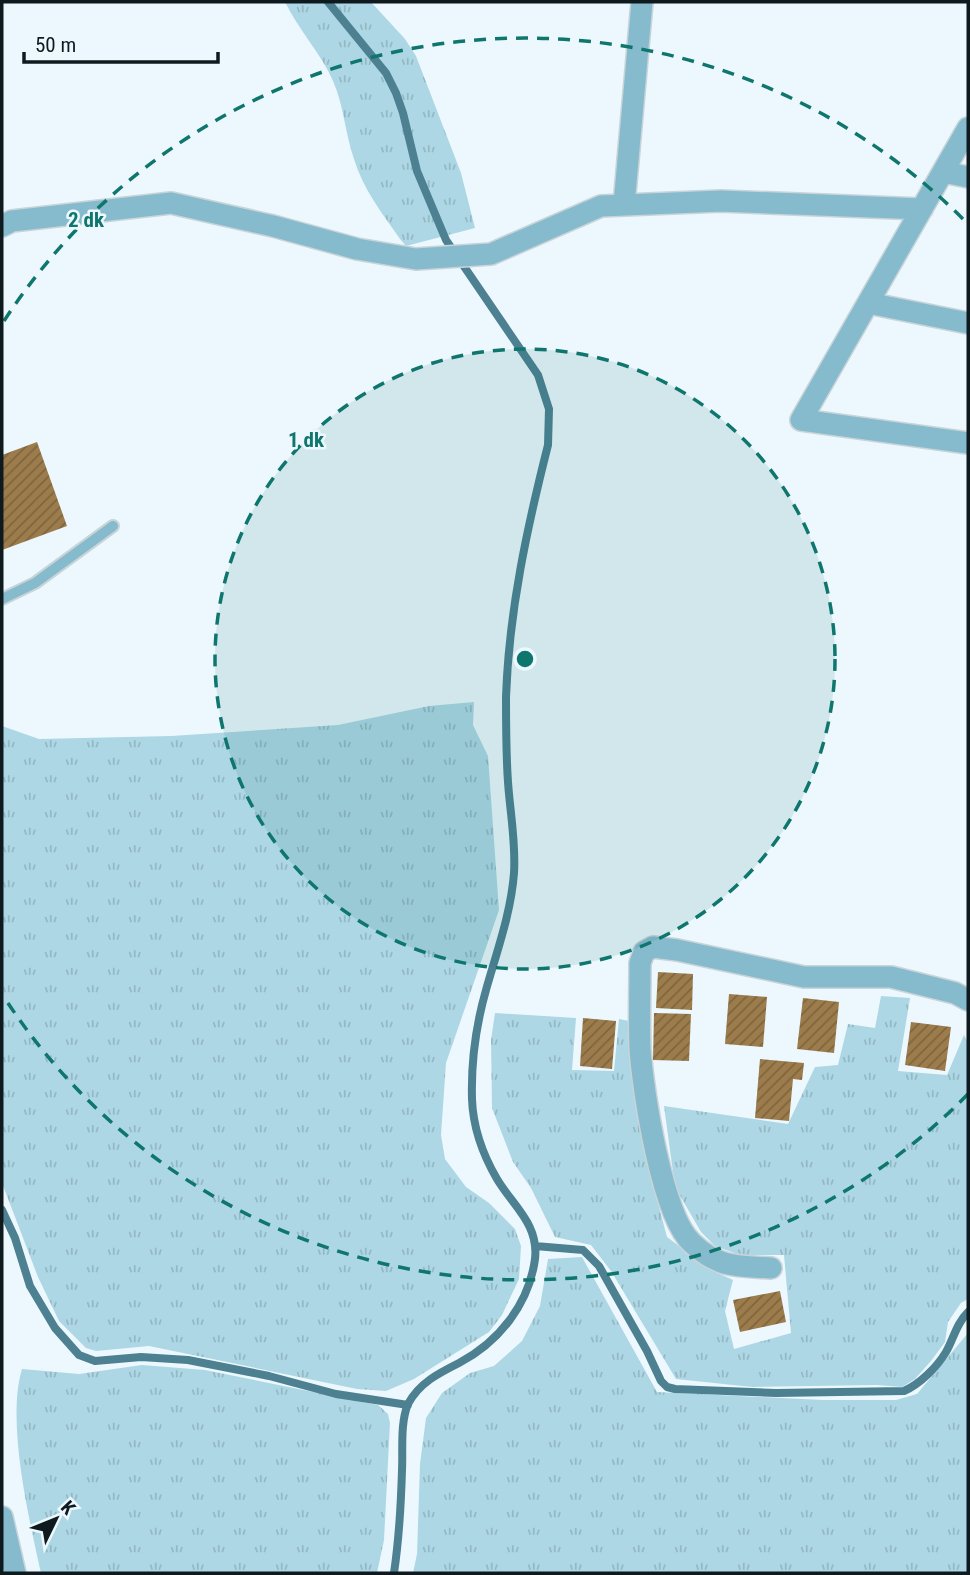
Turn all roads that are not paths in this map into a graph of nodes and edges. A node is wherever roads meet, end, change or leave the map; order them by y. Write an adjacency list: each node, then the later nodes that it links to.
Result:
1 (642, 2): 5 (street)
2 (968, 128): 3 (street)
3 (943, 172): 4 (street); 6 (street)
4 (968, 177)
5 (624, 205): 6 (street); 7 (street)
6 (922, 209): 8 (street)
7 (2, 226)
8 (868, 303): 9 (street); 10 (street)
9 (968, 323)
10 (968, 443)
11 (113, 526): 12 (lane)
12 (2, 599)
13 (968, 1000): 14 (street)
14 (771, 1268)
15 (2, 1517): 16 (street)
16 (15, 1573)

